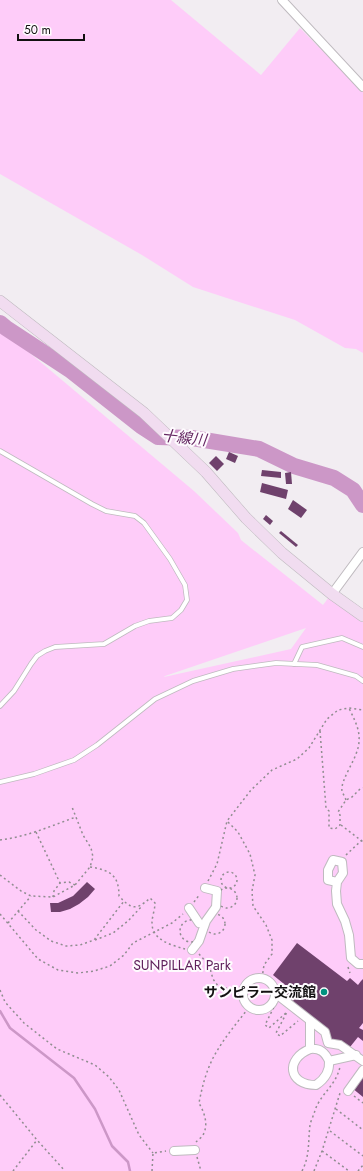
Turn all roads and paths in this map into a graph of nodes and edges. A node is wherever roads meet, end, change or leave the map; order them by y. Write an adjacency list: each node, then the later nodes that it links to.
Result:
1 (282, 0): 2 (street)
2 (363, 87)
3 (0, 301): 6 (street)
4 (0, 451): 11 (lane)
5 (363, 552): 6 (street)
6 (332, 594): 7 (street)
7 (363, 616)
8 (363, 647): 9 (lane)
9 (294, 664): 10 (lane); 17 (lane)
10 (363, 681)
11 (0, 706)
12 (349, 708): 13 (path); 14 (path); 16 (path)
13 (363, 710)
14 (320, 731): 22 (path); 23 (path)
15 (363, 740): 16 (path)
16 (359, 742): 19 (path)
17 (0, 782)
18 (363, 788): 19 (path)
19 (346, 800): 23 (path)
20 (72, 807): 21 (path)
21 (76, 817): 24 (path); 29 (path)
22 (227, 821): 34 (path); 51 (path)
23 (340, 825): 27 (path)
24 (36, 832): 26 (path); 32 (path)
25 (363, 839): 28 (path)
26 (0, 840)
27 (363, 842)
28 (342, 862): 31 (street); 31 (street)
29 (90, 867): 33 (path); 39 (path)
30 (0, 875): 36 (path)
31 (337, 882): 50 (street)
32 (60, 883): 33 (path); 37 (path)
33 (75, 885): 37 (path)
34 (205, 888): 38 (street); 41 (path)
35 (227, 888): 35 (path); 38 (path); 38 (path)
36 (31, 896): 37 (path); 42 (path)
37 (53, 897)
38 (216, 899): 44 (street)
39 (124, 901): 40 (path); 48 (path)
40 (142, 906): 46 (path); 48 (path)
41 (190, 908): 44 (street); 46 (path)
42 (18, 911): 45 (path); 48 (path)
43 (0, 914): 45 (path)
44 (202, 922): 44 (path); 47 (street); 47 (path); 47 (path)
45 (8, 923): 46 (path)
46 (155, 932): 49 (path)
47 (201, 936): 49 (street)
48 (94, 940)
49 (192, 950): 53 (path)
50 (363, 964)
51 (262, 978): 53 (street); 54 (street)
52 (0, 990): 73 (path)
53 (243, 992): 54 (path); 55 (street)
54 (277, 994): 55 (street); 56 (street); 56 (path)
55 (250, 1006): 70 (path)
56 (307, 1018): 57 (street); 58 (street)
57 (310, 1049): 60 (street); 60 (street)
58 (356, 1055): 59 (street); 61 (street)
59 (340, 1059): 60 (street); 80 (path)
60 (329, 1061)
61 (363, 1061)
62 (363, 1070): 63 (street)
63 (348, 1091): 65 (path); 66 (path)
64 (0, 1095): 69 (path)
65 (363, 1103)
66 (336, 1109): 67 (path); 68 (path)
67 (329, 1130): 72 (path); 74 (path)
68 (363, 1130)
69 (37, 1140): 76 (path); 77 (path)
70 (195, 1150): 71 (street); 79 (path)
71 (174, 1151): 73 (path)
72 (322, 1151): 81 (path); 82 (path)
73 (153, 1153): 78 (path)
74 (363, 1156)
75 (363, 1165): 83 (path)
76 (13, 1171)
77 (66, 1171)
78 (152, 1171)
79 (200, 1171)
80 (302, 1171)
81 (314, 1171)
82 (349, 1171)
83 (358, 1171)

